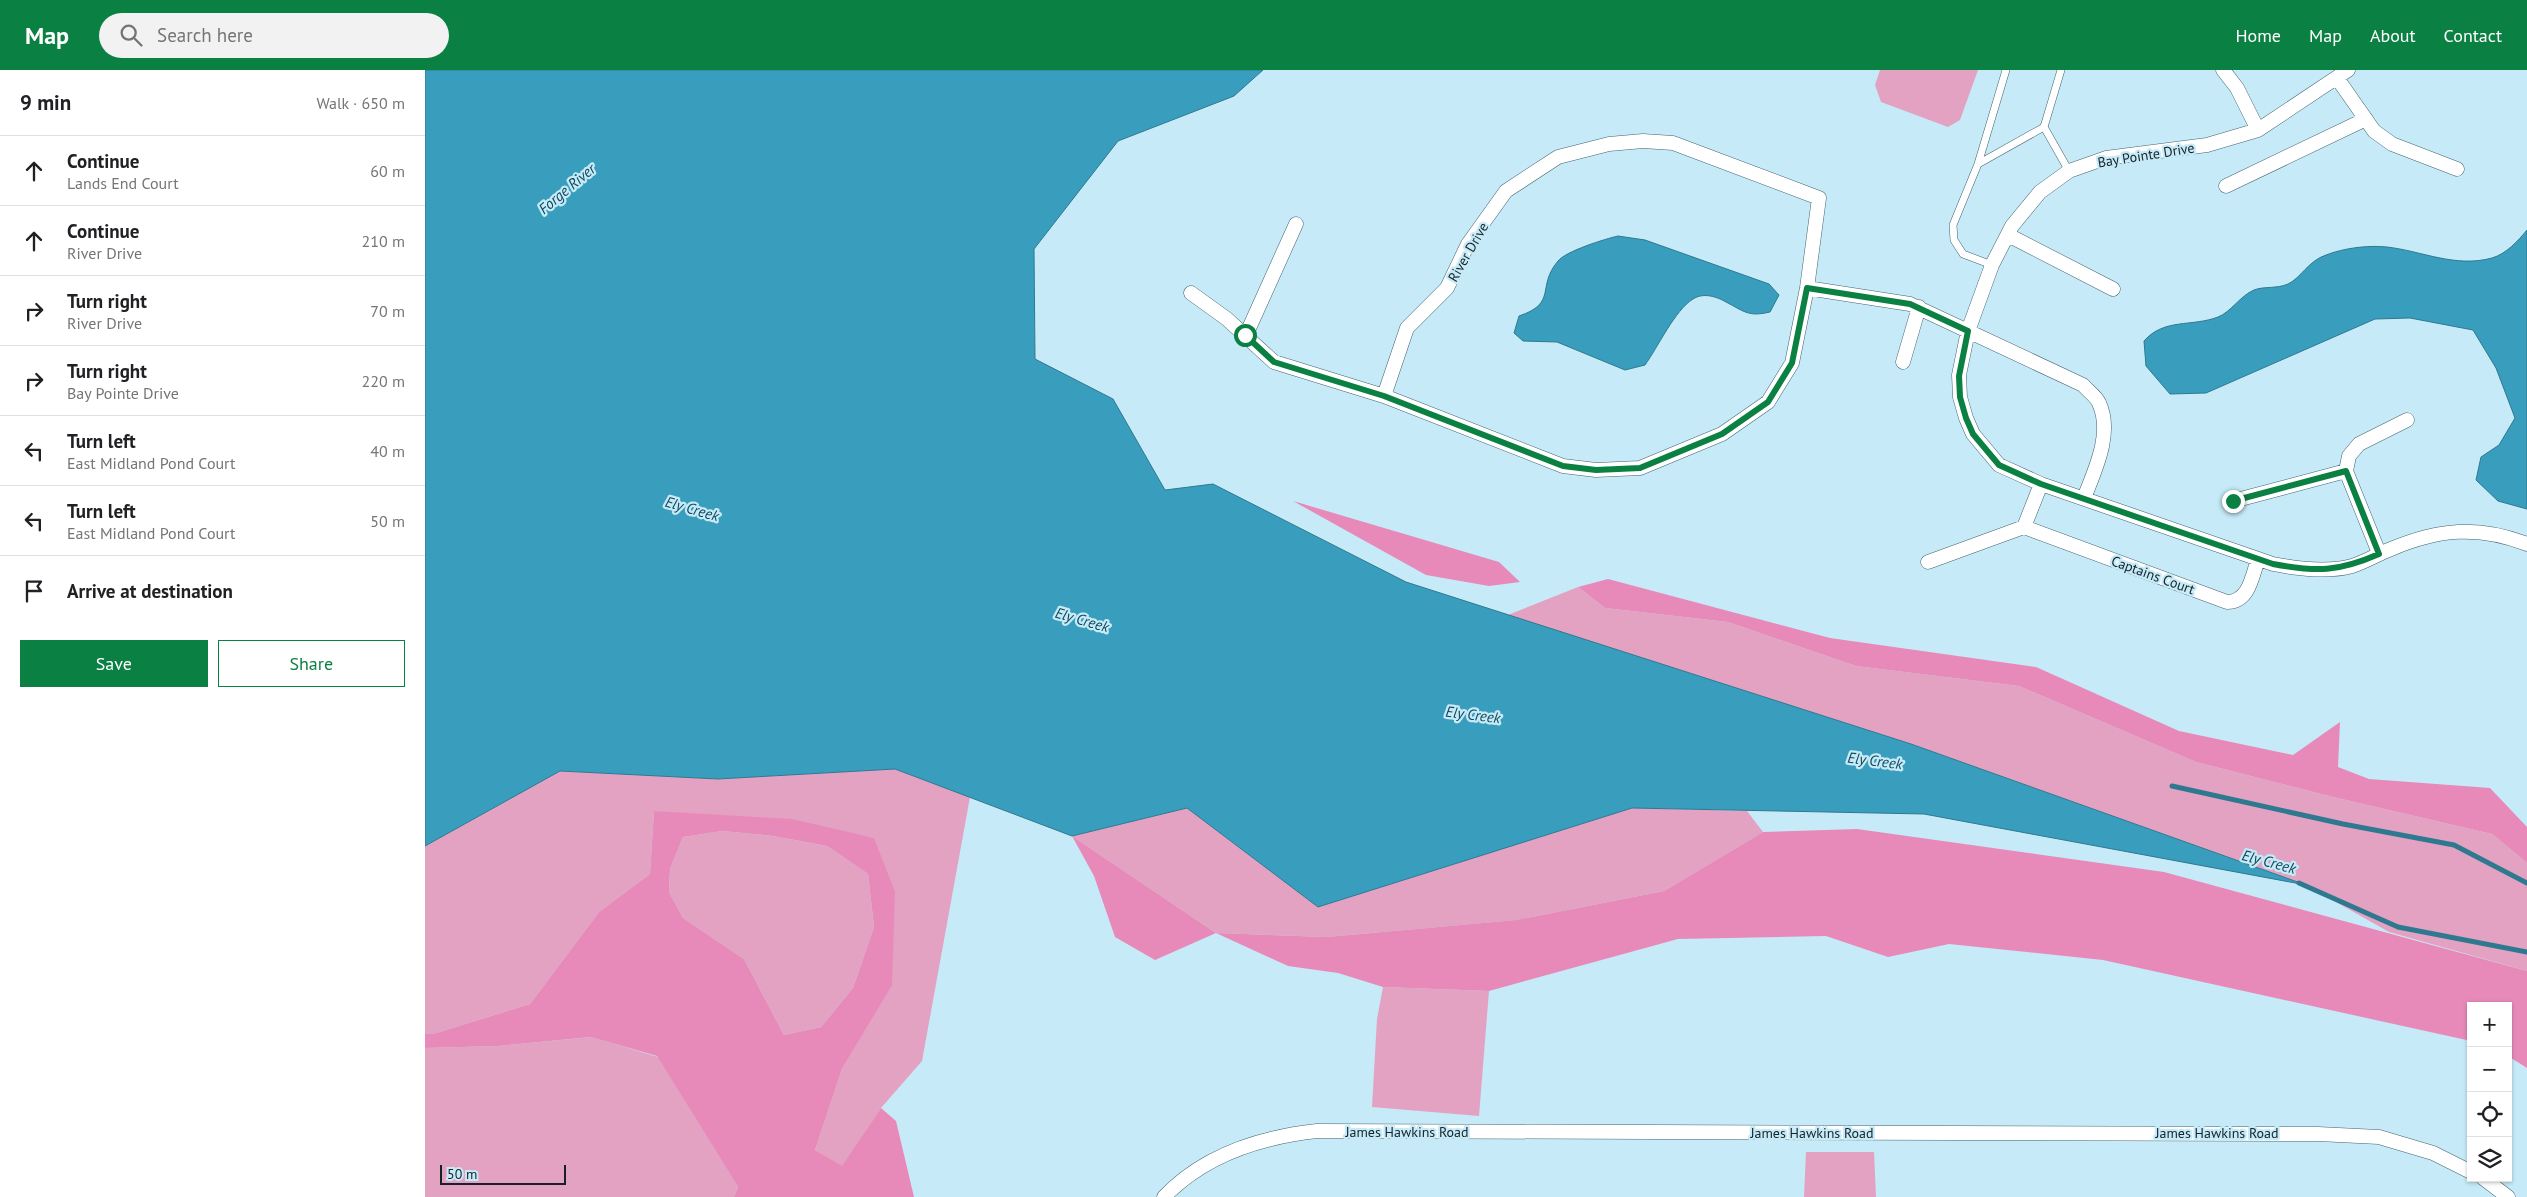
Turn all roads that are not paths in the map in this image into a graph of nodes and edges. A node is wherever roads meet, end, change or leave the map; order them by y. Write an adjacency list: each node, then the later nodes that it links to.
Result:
1 (2006, 70): 8 (lane)
2 (2061, 70): 6 (lane)
3 (2223, 70): 7 (street)
4 (2343, 74): 5 (street); 7 (street, Bay Pointe Drive)
5 (2366, 119): 9 (street); 11 (street)
6 (2044, 127): 8 (lane); 10 (lane)
7 (2257, 130): 10 (street, Bay Pointe Drive)
8 (1978, 164): 14 (lane)
9 (2457, 170)
10 (2069, 171): 13 (street, Bay Pointe Drive)
11 (2226, 186)
12 (1296, 224): 20 (street)
13 (2008, 235): 14 (street, Bay Pointe Drive); 16 (street)
14 (1992, 265): 19 (street, Bay Pointe Drive)
15 (1807, 288): 18 (street); 22 (street, River Drive); 22 (street, River Drive)
16 (2113, 289)
17 (1191, 293): 20 (street)
18 (1919, 307): 19 (street); 21 (street)
19 (1968, 331): 25 (street, Bay Pointe Drive); 26 (street)
20 (1245, 335): 22 (street)
21 (1903, 362)
22 (1384, 396)
23 (2407, 420): 24 (street)
24 (2346, 471): 27 (street); 30 (street)
25 (2041, 484): 26 (street, Bay Pointe Drive); 28 (street)
26 (2085, 498): 31 (street, Bay Pointe Drive)
27 (2233, 501)
28 (2024, 528): 31 (street, Captains Court); 32 (street)
29 (2527, 544): 30 (street, Bay Pointe Drive)
30 (2379, 554): 31 (street, Bay Pointe Drive)
31 (2258, 559)
32 (1927, 562)
33 (2467, 1170): 35 (street, James Hawkins Road)
34 (2488, 1182): 36 (street)
35 (1164, 1197)
36 (2508, 1197)

